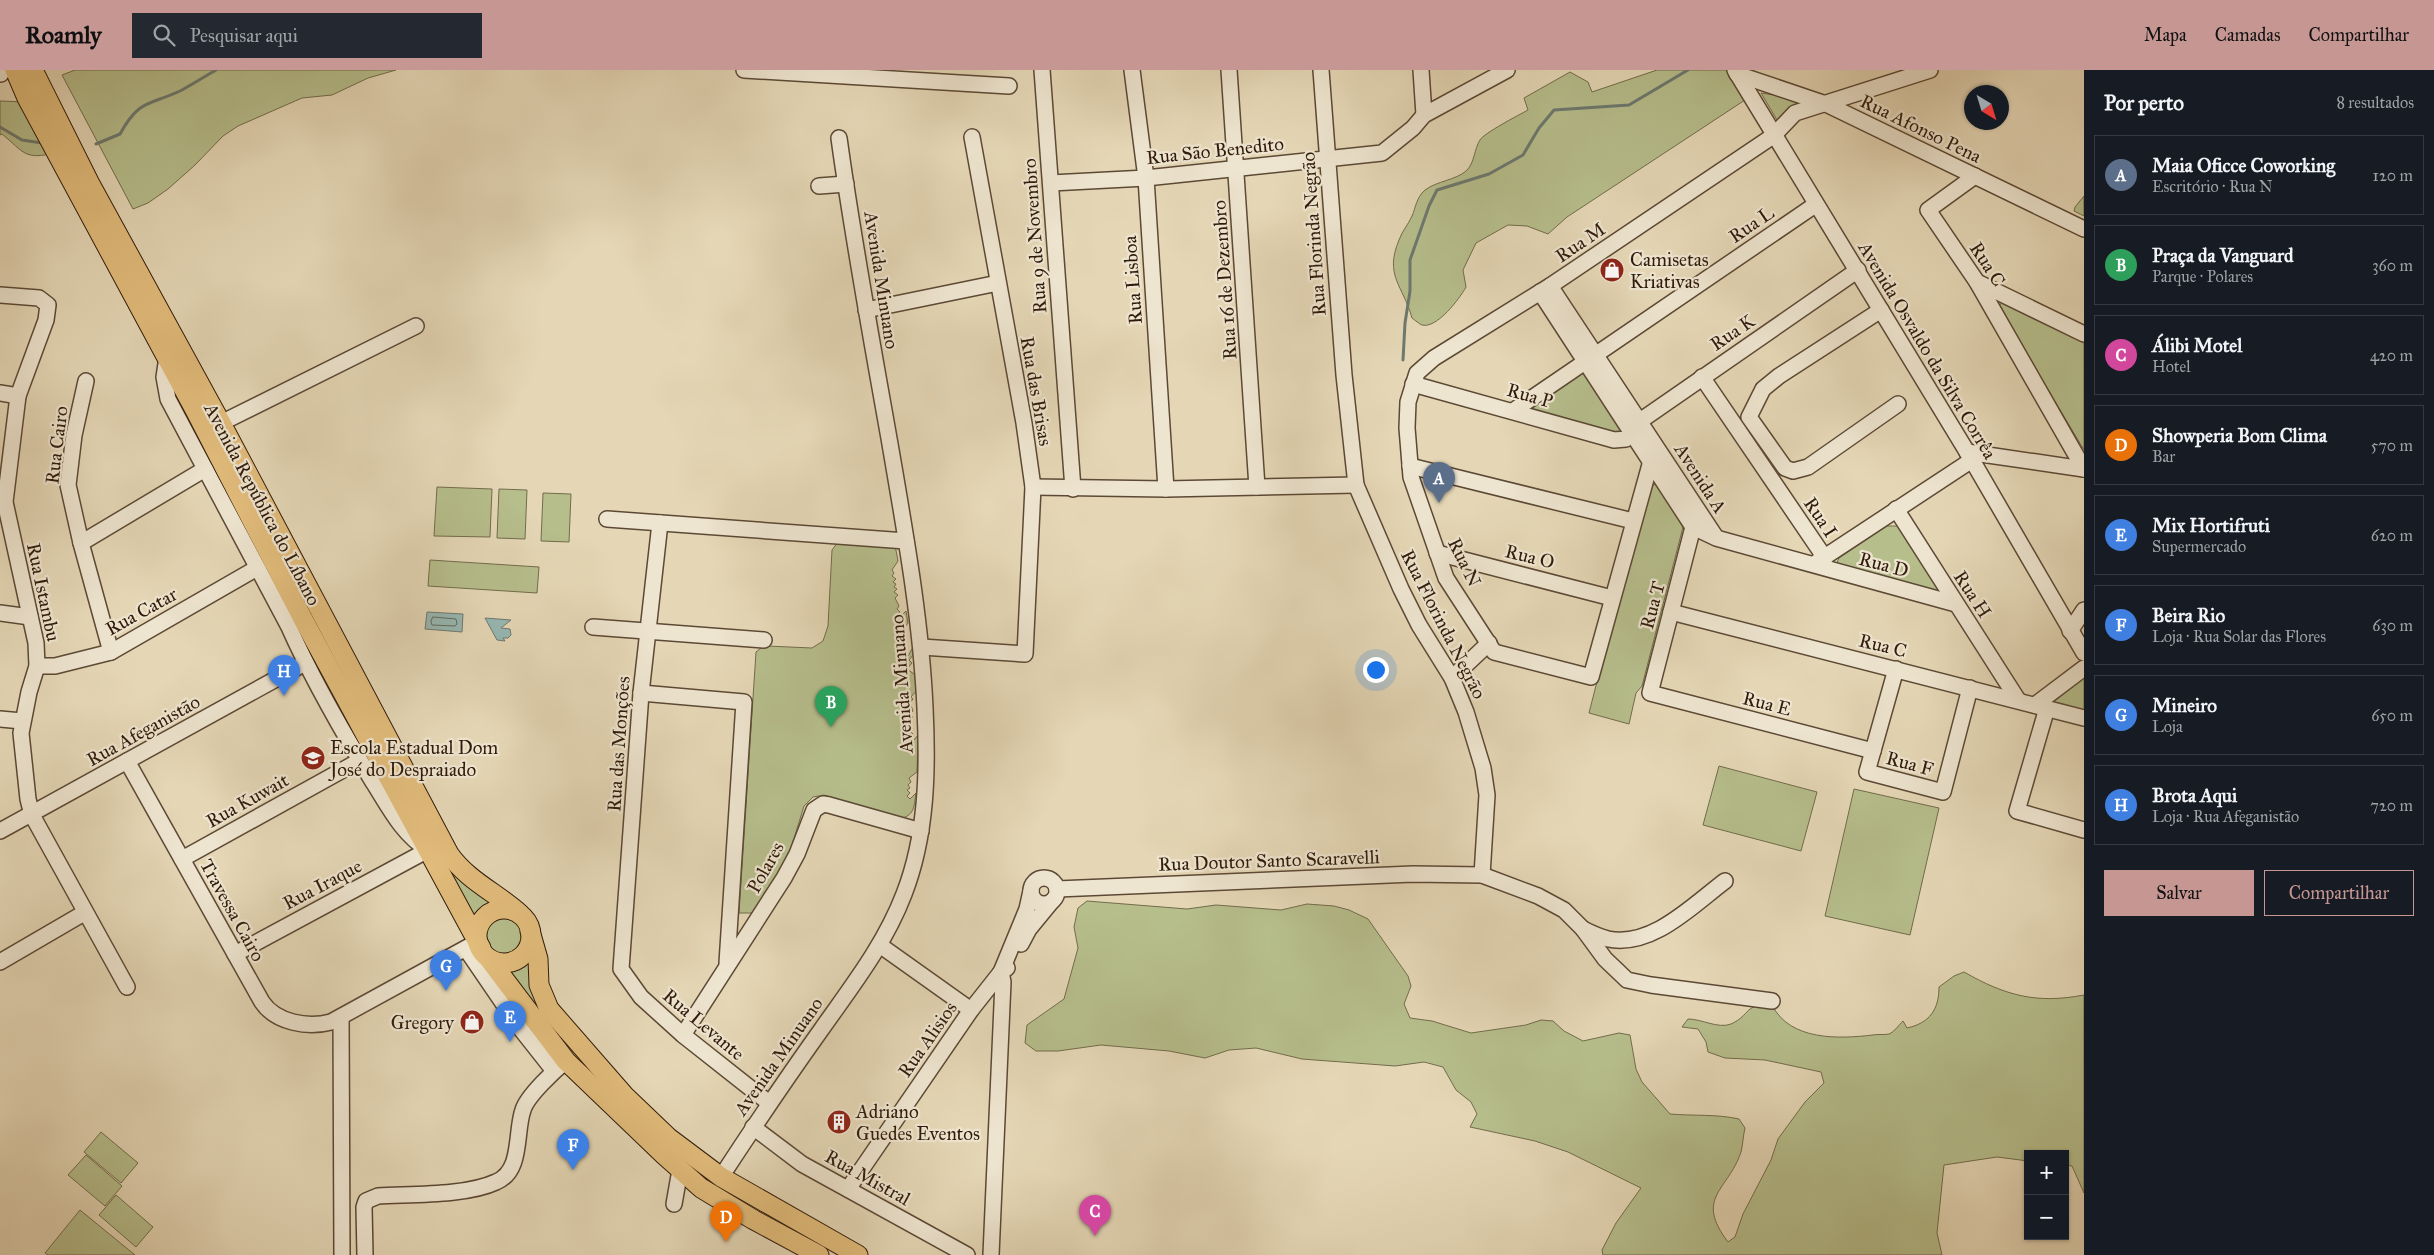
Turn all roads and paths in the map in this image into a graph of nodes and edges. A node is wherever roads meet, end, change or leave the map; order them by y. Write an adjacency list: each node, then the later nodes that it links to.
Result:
1 (33, 70): 45 (main road, Avenida República do Líbano)
2 (744, 70): 12 (street)
3 (1042, 70): 22 (street, Rua 9 de Novembro)
4 (1132, 70): 21 (street, Rua Lisboa)
5 (1229, 70): 19 (street, Rua 16 de Dezembro)
6 (1321, 70): 18 (street, Rua Florinda Negrão)
7 (1421, 70): 14 (street)
8 (1507, 70): 14 (street, Rua São Benedito)
9 (1930, 70): 13 (street, Rua M)
10 (5, 72): 36 (main road, Avenida República do Líbano)
11 (1736, 72): 13 (street, Rua Afonso Pena); 15 (street, Avenida Osvaldo da Silva Corrêa)
12 (1009, 86)
13 (1826, 104): 15 (street, Rua M); 20 (street, Rua Afonso Pena)
14 (1424, 115): 18 (street, Rua São Benedito)
15 (1773, 136): 25 (street, Avenida Osvaldo da Silva Corrêa); 30 (street, Rua M)
16 (972, 137): 29 (street, Rua das Brisas)
17 (839, 138): 23 (street, Avenida Minuano)
18 (1328, 160): 19 (street, Rua São Benedito); 52 (street, Rua Florinda Negrão)
19 (1237, 166): 21 (street, Rua São Benedito); 54 (street, Rua 16 de Dezembro)
20 (1975, 176): 26 (street, Rua Afonso Pena); 28 (street, Rua C)
21 (1146, 178): 22 (street, Rua São Benedito); 56 (street, Rua Lisboa)
22 (1051, 183): 55 (street, Rua 9 de Novembro)
23 (846, 184): 24 (street); 32 (street, Avenida Minuano)
24 (819, 186)
25 (1815, 205): 27 (street, Avenida Osvaldo da Silva Corrêa); 37 (street, Rua L)
26 (2084, 229)
27 (1858, 270): 33 (street, Avenida Osvaldo da Silva Corrêa); 38 (street, Rua K)
28 (1977, 282): 35 (street); 51 (street, Rua C)
29 (998, 283): 32 (street); 53 (street, Rua das Brisas)
30 (1545, 289): 37 (street, Avenida A); 40 (street, Rua M)
31 (0, 295): 42 (street, Rua Istambu)
32 (866, 310): 64 (street, Avenida Minuano)
33 (1881, 310): 43 (street); 47 (street, Avenida Osvaldo da Silva Corrêa)
34 (416, 326): 45 (street)
35 (2084, 334)
36 (167, 357): 50 (street, Avenida República do Líbano); 76 (main road, Avenida República do Líbano)
37 (1591, 358): 44 (street, Rua L); 46 (street, Avenida A)
38 (1702, 377): 46 (street, Rua K); 67 (street, Rua I)
39 (86, 381): 65 (street, Rua Cairo)
40 (1413, 384): 44 (street, Rua P); 49 (street, Rua N)
41 (0, 393): 42 (street)
42 (18, 396): 57 (street, Rua Istambu)
43 (1898, 404)
44 (1513, 411): 46 (street, Rua P)
45 (221, 423): 113 (main road, Avenida República do Líbano)
46 (1637, 426): 48 (street, Avenida A); 63 (street, Avenida A)
47 (1969, 456): 51 (street); 58 (street, Rua I); 78 (street, Avenida Osvaldo da Silva Corrêa)
48 (1651, 461): 60 (street); 62 (street, Avenida A)
49 (1410, 466): 60 (street); 66 (street, Rua N)
50 (205, 469): 65 (street); 69 (street, Avenida República do Líbano)
51 (2084, 469)
52 (1356, 484): 54 (street); 89 (street, Rua Florinda Negrão)
53 (1033, 486): 55 (street); 82 (street, Rua das Brisas)
54 (1257, 487): 56 (street)
55 (1073, 489): 56 (street)
56 (1166, 489)
57 (2, 502): 75 (street, Rua Istambu)
58 (1896, 509): 67 (street, Rua I); 71 (street, Rua H)
59 (607, 519): 61 (street)
60 (1633, 521): 70 (street)
61 (660, 523): 64 (street); 79 (street, Rua das Monções)
62 (1694, 526): 63 (street, Avenida A); 73 (street, Rua T)
63 (1716, 538): 68 (street, Rua D)
64 (906, 541): 82 (street, Avenida Minuano)
65 (81, 543): 83 (street)
66 (1437, 553): 70 (street, Rua O); 81 (street, Rua N)
67 (1825, 558): 68 (street)
68 (1811, 566): 71 (street, Rua D)
69 (257, 568): 76 (street, Avenida República do Líbano); 83 (street, Rua Catar)
70 (1612, 598): 81 (street, Rua N)
71 (1956, 604): 93 (street, Rua H)
72 (2084, 610): 78 (street)
73 (1671, 612): 87 (street, Rua C); 92 (street, Rua T)
74 (0, 613): 75 (street)
75 (30, 617): 86 (street, Rua Istambu)
76 (296, 623): 85 (street, Avenida República do Líbano); 106 (main road, Avenida República do Líbano)
77 (593, 628): 79 (street)
78 (2070, 631): 84 (street, Avenida Osvaldo da Silva Corrêa)
79 (647, 632): 80 (street); 91 (street, Rua das Monções)
80 (764, 640)
81 (1489, 643): 89 (street)
82 (922, 647): 105 (street, Avenida Minuano)
83 (111, 652): 86 (street, Rua Catar)
84 (2084, 653)
85 (305, 663): 99 (street, Rua Afeganistão); 100 (street, Avenida República do Líbano)
86 (37, 666): 97 (street, Rua Istambu)
87 (1896, 668): 90 (street, Rua C); 98 (street, Rua F)
88 (2084, 668): 94 (street)
89 (1452, 678): 108 (street, Rua Florinda Negrão)
90 (1970, 688): 93 (street, Rua C); 98 (street, Rua F)
91 (641, 693): 120 (street); 121 (street, Rua das Monções)
92 (1650, 693): 98 (street, Rua E)
93 (2018, 700): 94 (street, Rua C)
94 (2041, 707): 95 (street, Rua C); 103 (street)
95 (2084, 718)
96 (0, 719): 97 (street)
97 (22, 721): 101 (street, Rua Istambu)
98 (1873, 751)
99 (127, 761): 101 (street, Rua Afeganistão); 107 (street, Travessa Cairo)
100 (359, 761): 106 (street, Avenida República do Líbano); 107 (street, Rua Kuwait)
101 (32, 815): 102 (street, Rua Afeganistão); 112 (street, Rua Istambu)
102 (7, 823): 104 (street, Rua Afeganistão)
103 (2084, 830)
104 (0, 831)
105 (922, 831): 116 (street, Avenida Minuano); 120 (street, Polares)
106 (428, 850): 117 (main road, Avenida República do Líbano); 118 (street, Rua Iraque)
107 (182, 859): 118 (street, Travessa Cairo)
108 (1482, 875): 111 (street, Rua Doutor Santo Scaravelli); 114 (street, Rua Doutor Santo Scaravelli)
109 (1725, 881): 114 (street)
110 (1031, 891): 111 (street); 111 (street); 122 (street)
111 (1054, 895): 122 (street)
112 (84, 913): 119 (street); 123 (street, Rua Istambu)
113 (520, 914): 115 (main road, Avenida República do Líbano); 117 (main road)
114 (1583, 930): 124 (street, Rua Doutor Santo Scaravelli)
115 (530, 931): 117 (main road); 132 (main road, Avenida República do Líbano)
116 (881, 946): 125 (street); 129 (street, Avenida Minuano)
117 (478, 950): 126 (street, Travessa Cairo); 128 (main road, Avenida República do Líbano); 128 (street)
118 (235, 954): 126 (street, Travessa Cairo)
119 (0, 962)
120 (727, 964): 127 (street, Polares)
121 (621, 968): 127 (street, Rua Levante)
122 (1005, 973): 125 (street, Rua Alisios); 135 (street)
123 (127, 987)
124 (1772, 1001)
125 (971, 1010): 133 (street, Rua Alisios)
126 (341, 1017): 136 (street)
127 (683, 1035): 129 (street, Rua Levante)
128 (560, 1066): 131 (main road, Avenida República do Líbano); 137 (street)
129 (769, 1103): 130 (street, Avenida Minuano)
130 (754, 1127): 132 (street, Avenida Minuano); 133 (street, Rua Mistral)
131 (680, 1170): 134 (street); 138 (main road, Avenida República do Líbano)
132 (721, 1177): 139 (main road, Avenida República do Líbano)
133 (848, 1189): 140 (street, Rua Mistral)
134 (674, 1204)
135 (990, 1254)
136 (342, 1255)
137 (365, 1255)
138 (819, 1255)
139 (858, 1255)
140 (966, 1255)

